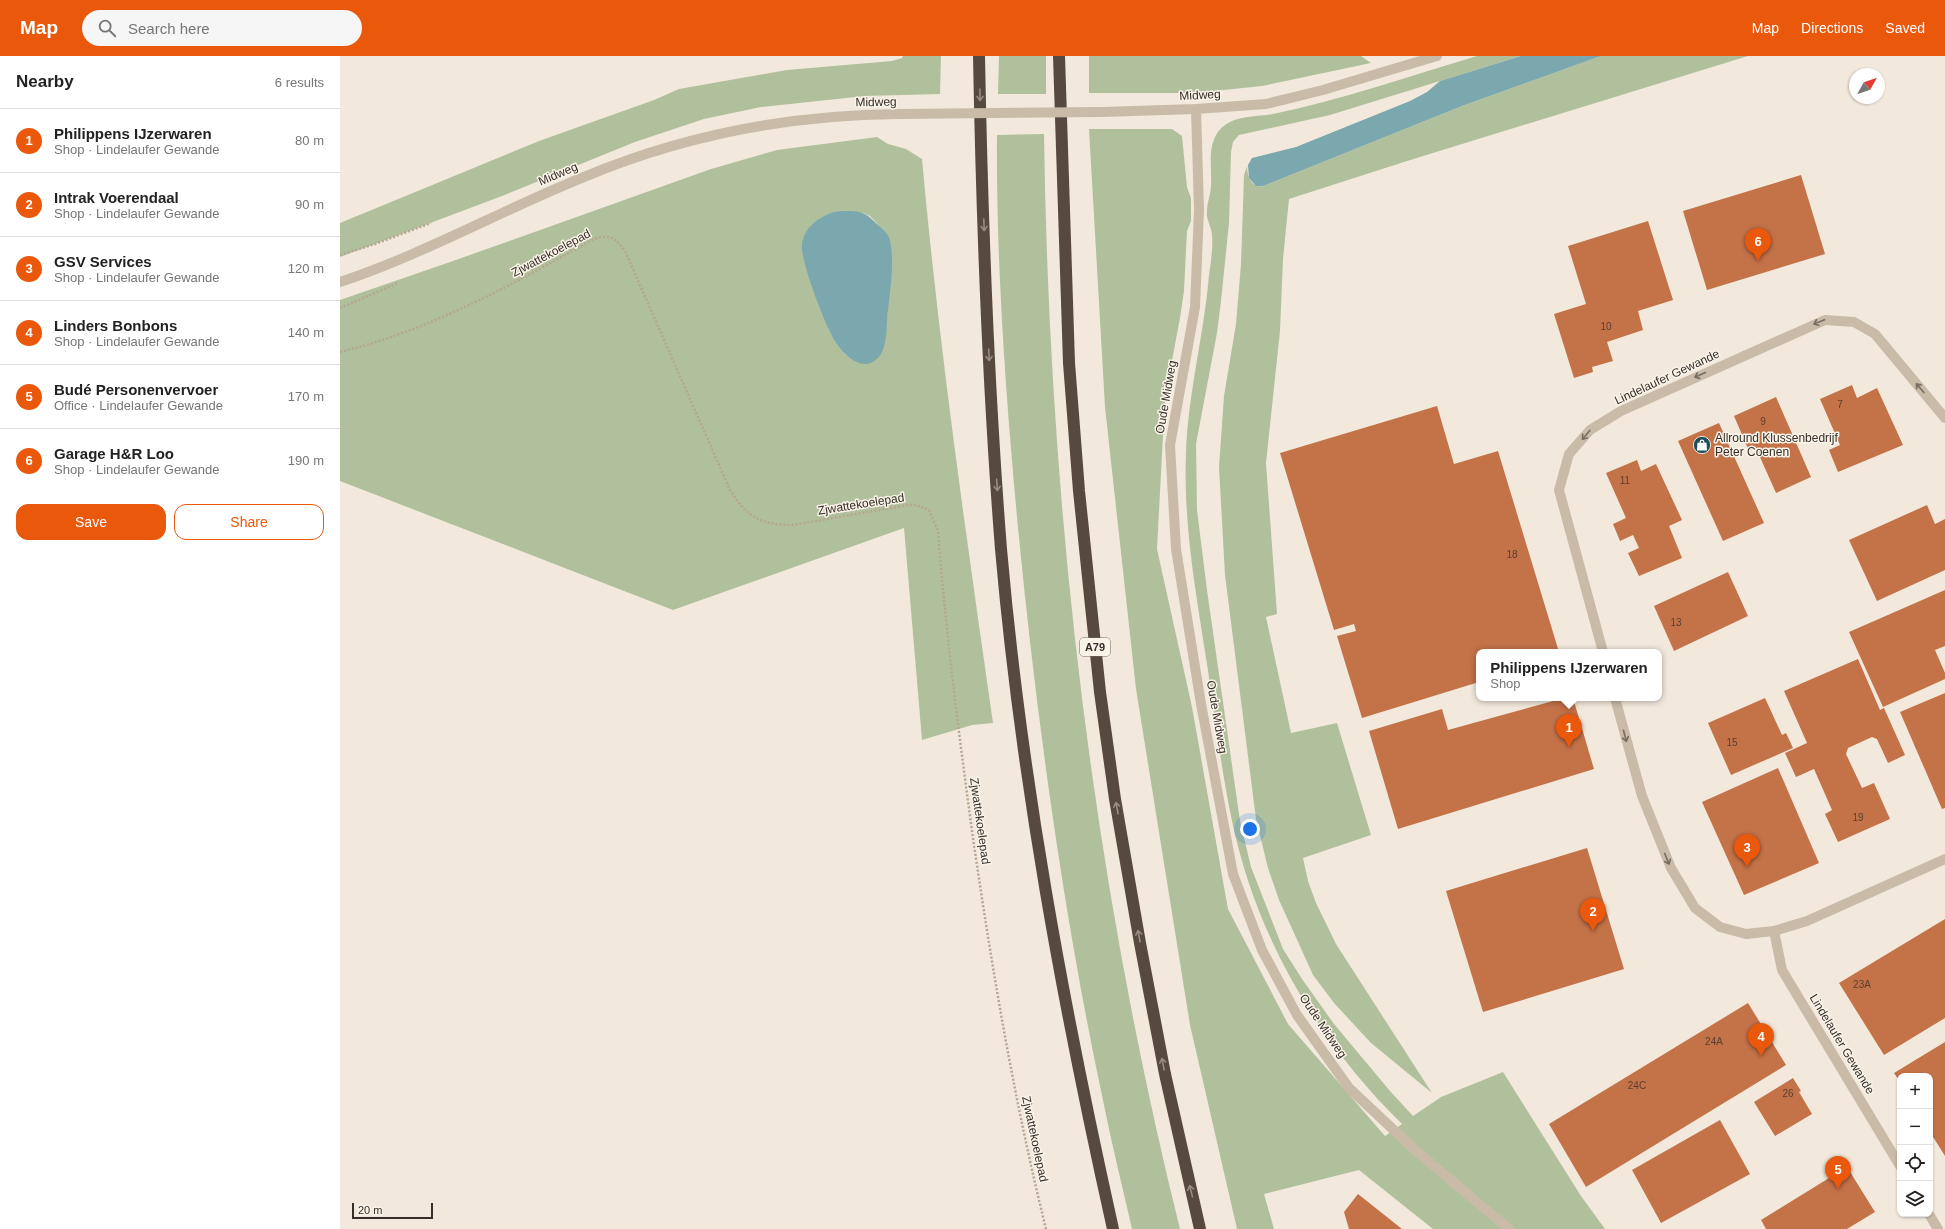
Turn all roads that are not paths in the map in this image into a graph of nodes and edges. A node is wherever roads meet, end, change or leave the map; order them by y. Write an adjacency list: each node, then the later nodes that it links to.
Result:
1 (979, 56): 13 (highway, one-way to 13)
2 (1059, 56): 14 (highway, A79, one-way to 2)
3 (1436, 56): 4 (street, Midweg)
4 (1196, 109): 5 (street, Midweg, bridge); 15 (street, Oude Midweg)
5 (340, 282)
6 (1945, 418): 7 (street, Lindelaufer Gewande, one-way to 7)
7 (1601, 649)
8 (1616, 701): 10 (street, one-way to 10)
9 (1945, 859): 10 (street)
10 (1774, 931): 11 (street, Lindelaufer Gewande)
11 (1897, 1161)
12 (1931, 1217): 16 (street)
13 (1113, 1229)
14 (1200, 1229)
15 (1509, 1229)
16 (1938, 1229)

